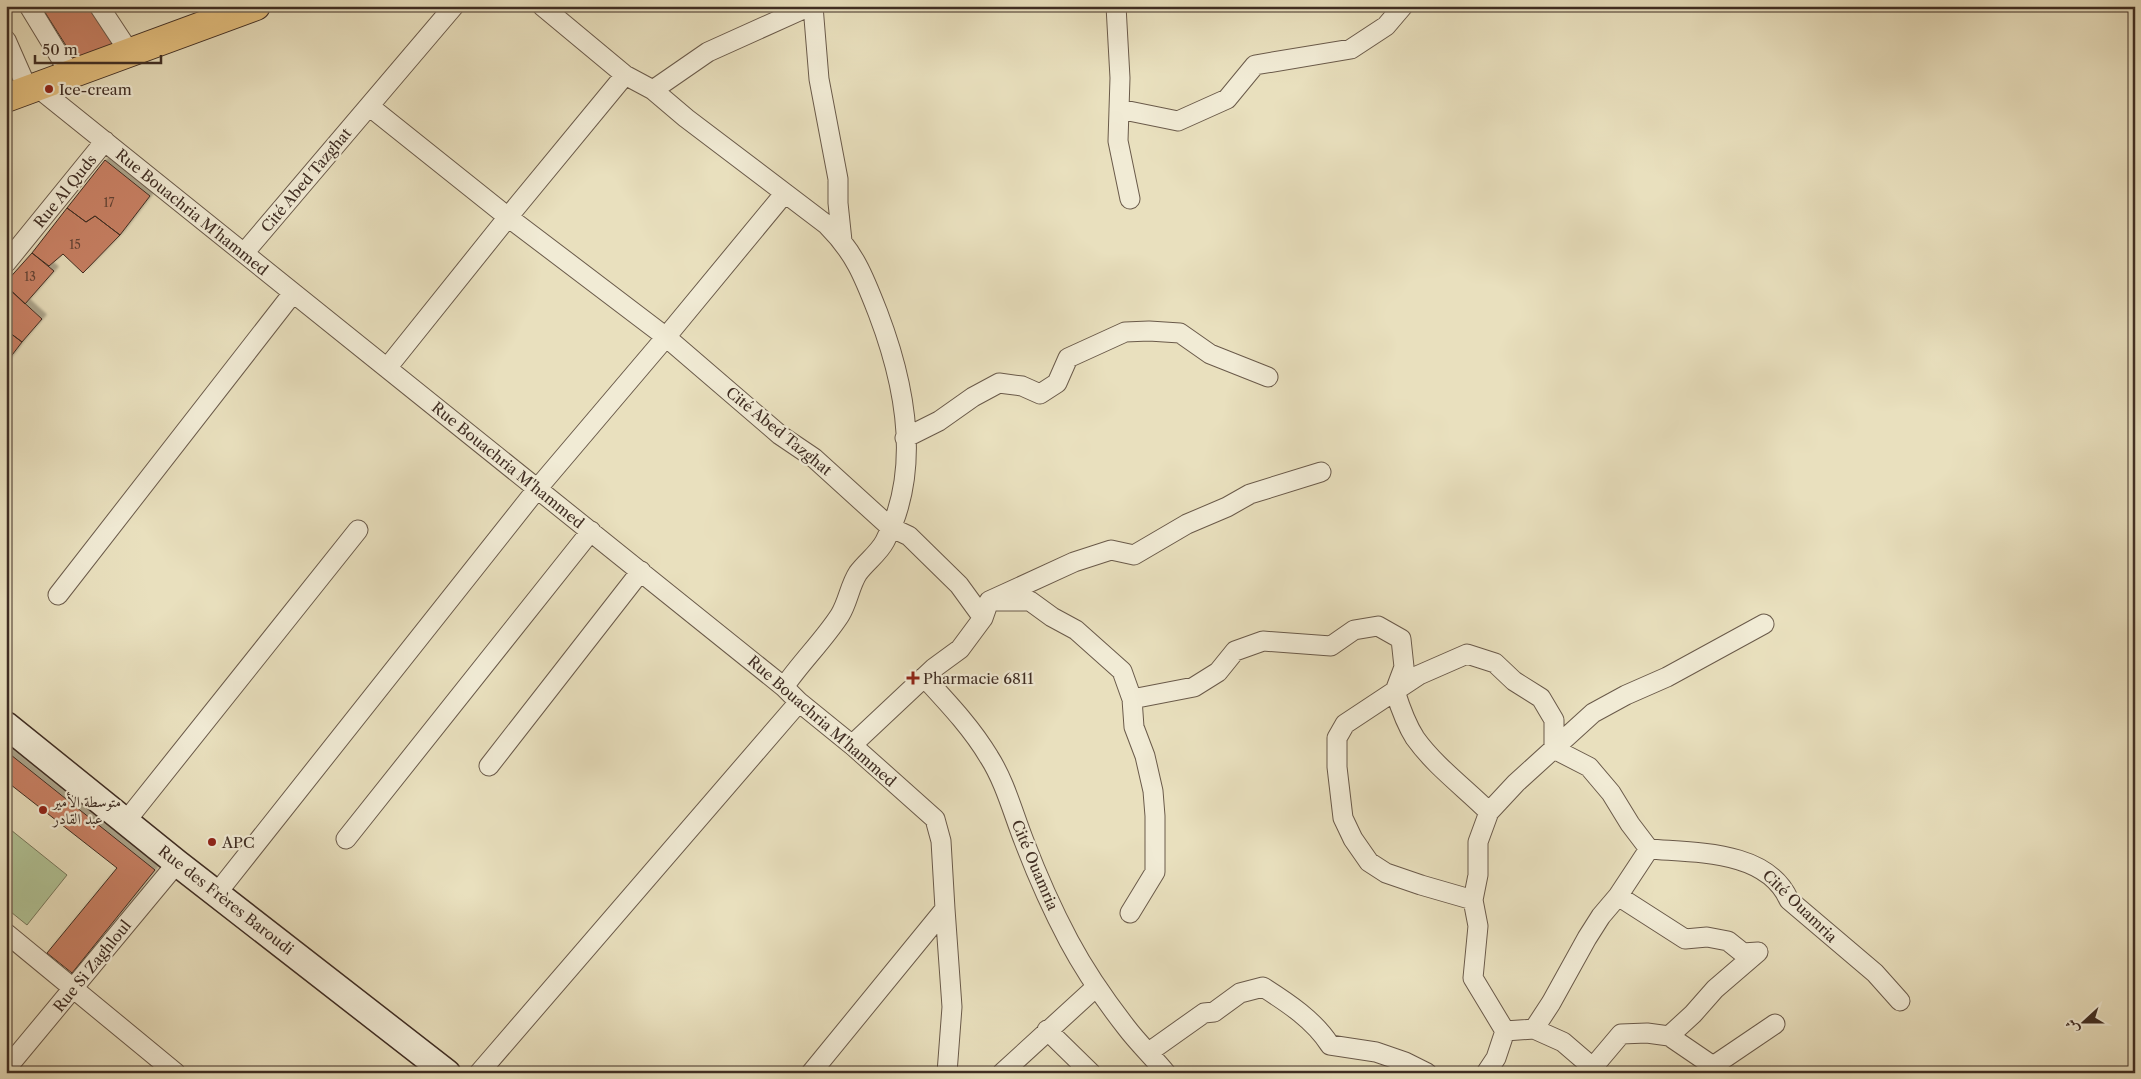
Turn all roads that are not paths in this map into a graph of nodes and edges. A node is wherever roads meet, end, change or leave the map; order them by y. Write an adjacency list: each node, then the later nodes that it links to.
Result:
1 (29, 6): 11 (street)
2 (99, 6): 10 (street)
3 (454, 6): 15 (street, Cité Abed Tazghat)
4 (542, 6): 12 (street)
5 (812, 6): 13 (street); 21 (street)
6 (1116, 6): 16 (street)
7 (1403, 6): 16 (street)
8 (241, 9): 10 (main road)
9 (6, 40): 14 (street)
10 (130, 53): 11 (main road)
11 (71, 75): 14 (main road)
12 (625, 75): 13 (street); 20 (street)
13 (653, 90): 18 (street)
14 (24, 91): 17 (street, Rue Bouachria M'hammed)
15 (369, 106): 20 (street, Cité Abed Tazghat); 22 (street, Cité Abed Tazghat)
16 (1119, 108): 19 (street)
17 (105, 141): 22 (street, Rue Bouachria M'hammed); 23 (street, Rue Al Quds)
18 (784, 194): 21 (street); 25 (street)
19 (1130, 199)
20 (508, 217): 25 (street, Cité Abed Tazghat); 26 (street)
21 (842, 241): 28 (street)
22 (244, 253): 24 (street, Rue Bouachria M'hammed)
23 (6, 263)
24 (293, 293): 26 (street, Rue Bouachria M'hammed); 35 (street)
25 (666, 337): 30 (street); 31 (street, Cité Abed Tazghat)
26 (387, 368): 30 (street, Rue Bouachria M'hammed)
27 (1268, 376): 28 (street)
28 (905, 438): 31 (street)
29 (1321, 472): 36 (street)
30 (537, 489): 33 (street, Rue Bouachria M'hammed); 52 (street)
31 (890, 528): 36 (street, Cité Abed Tazghat); 39 (street)
32 (358, 530): 48 (street)
33 (591, 531): 34 (street, Rue Bouachria M'hammed); 49 (street)
34 (641, 571): 39 (street, Rue Bouachria M'hammed); 46 (street)
35 (58, 596)
36 (986, 610): 38 (street); 41 (street)
37 (1764, 624): 45 (street)
38 (924, 677): 44 (street); 58 (street, Cité Ouamria)
39 (784, 687): 42 (street, Rue Bouachria M'hammed)
40 (1395, 692): 41 (street); 45 (street); 47 (street); 54 (street)
41 (1132, 699): 56 (street)
42 (799, 702): 44 (street, Rue Bouachria M'hammed); 72 (street)
43 (6, 725): 48 (street, Rue des Frères Baroudi)
44 (852, 745): 55 (street, Rue Bouachria M'hammed)
45 (1554, 750): 47 (street); 50 (street)
46 (489, 766)
47 (1489, 812): 54 (street)
48 (126, 821): 51 (street, Rue des Frères Baroudi)
49 (346, 839)
50 (1649, 848): 53 (street); 60 (street, Cité Ouamria)
51 (177, 863): 52 (street, Rue des Frères Baroudi); 59 (street, Rue Si Zaghloul)
52 (217, 893): 67 (street, Rue des Frères Baroudi)
53 (1618, 896): 62 (street); 65 (street)
54 (1473, 900): 64 (street)
55 (946, 909): 73 (street); 74 (street, Rue Bouachria M'hammed)
56 (1130, 913)
57 (6, 933): 59 (street)
58 (1096, 986): 63 (street); 66 (street, Cité Ouamria)
59 (74, 989): 68 (street, Rue Si Zaghloul); 71 (street)
60 (1900, 1001)
61 (1775, 1024): 69 (street)
62 (1534, 1028): 64 (street); 70 (street)
63 (1047, 1030): 75 (street); 76 (street)
64 (1505, 1031): 79 (street)
65 (1669, 1036): 69 (street); 70 (street)
66 (1149, 1052): 77 (street, Cité Ouamria); 78 (street)
67 (433, 1068)
68 (6, 1069)
69 (1711, 1069)
70 (1597, 1070)
71 (176, 1073)
72 (479, 1073)
73 (811, 1073)
74 (947, 1073)
75 (1002, 1073)
76 (1091, 1073)
77 (1166, 1073)
78 (1427, 1073)
79 (1486, 1073)

